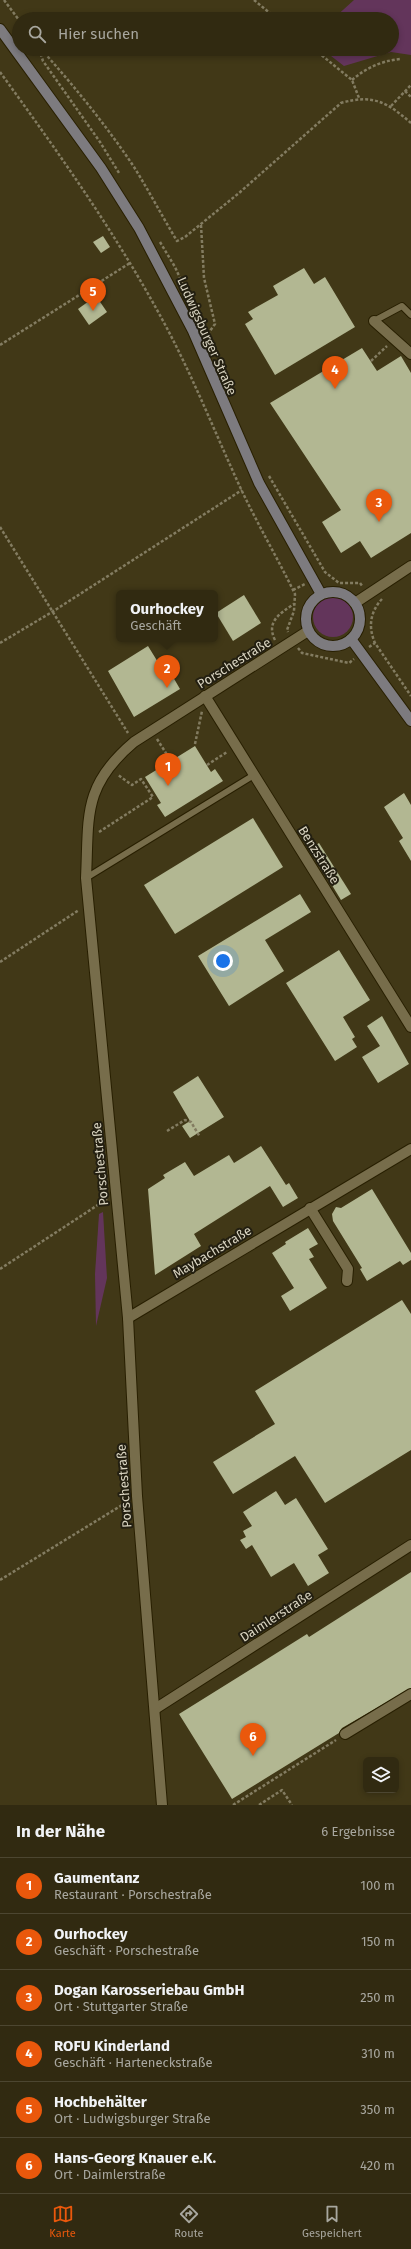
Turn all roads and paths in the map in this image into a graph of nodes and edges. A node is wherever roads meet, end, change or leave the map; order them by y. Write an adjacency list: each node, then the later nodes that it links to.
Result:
1 (4, 0): 3 (path)
2 (254, 0): 4 (path)
3 (13, 12)
4 (269, 12)
5 (0, 29): 6 (main road, Ludwigsburger Straße)
6 (12, 45)
7 (20, 56): 32 (main road, Ludwigsburger Straße)
8 (47, 56): 19 (path)
9 (323, 56): 12 (path)
10 (400, 59): 12 (path)
11 (0, 72): 20 (path)
12 (352, 80): 16 (path)
13 (411, 85): 14 (path)
14 (404, 91): 15 (path); 17 (path)
15 (411, 96)
16 (359, 98): 17 (path); 19 (path)
17 (391, 106): 18 (path)
18 (411, 123)
19 (201, 225): 23 (path)
20 (130, 263): 25 (path); 28 (path)
21 (411, 315): 22 (lane)
22 (374, 321): 24 (street)
23 (205, 336)
24 (394, 339): 26 (street); 27 (path)
25 (0, 345)
26 (411, 354)
27 (371, 361)
28 (242, 490): 35 (path); 37 (path)
29 (0, 527): 37 (path)
30 (411, 566): 33 (street)
31 (325, 572): 33 (path)
32 (321, 594): 34 (main road); 38 (main road)
33 (368, 594): 34 (street)
34 (355, 603): 39 (main road)
35 (294, 604): 40 (path); 42 (path)
36 (376, 606): 45 (path)
37 (52, 612): 41 (path); 48 (path)
38 (308, 631): 39 (main road); 40 (street, Porschestraße)
39 (351, 639): 43 (main road)
40 (294, 641): 42 (street, Porschestraße); 43 (path)
41 (0, 643)
42 (280, 650): 44 (street, Porschestraße)
43 (362, 653): 46 (main road)
44 (205, 696): 47 (street, Porschestraße); 49 (path); 50 (street, Benzstraße)
45 (411, 696)
46 (411, 721)
47 (152, 730): 48 (street, Porschestraße); 51 (path)
48 (134, 742): 53 (street, Porschestraße)
49 (195, 744)
50 (236, 747): 52 (path); 54 (street, Benzstraße)
51 (171, 761)
52 (207, 765)
53 (107, 768): 55 (street, Porschestraße); 55 (path)
54 (254, 775): 56 (lane); 59 (street, Benzstraße)
55 (87, 840): 56 (street, Porschestraße)
56 (86, 878): 57 (street, Porschestraße)
57 (88, 905): 58 (path); 63 (street, Porschestraße)
58 (0, 962)
59 (411, 1027)
60 (167, 1131): 61 (path)
61 (200, 1136)
62 (411, 1149): 64 (street, Maybachstraße)
63 (116, 1193): 65 (path); 67 (street, Porschestraße)
64 (310, 1208): 66 (street); 67 (street, Maybachstraße)
65 (0, 1268)
66 (347, 1281)
67 (128, 1318): 68 (street, Porschestraße)
68 (137, 1496): 70 (path); 72 (street, Porschestraße)
69 (411, 1545): 72 (street, Daimlerstraße)
70 (0, 1580)
71 (411, 1694): 73 (street)
72 (155, 1709): 74 (street, Porschestraße)
73 (345, 1734): 75 (path)
74 (162, 1805)
75 (233, 1805)
76 (259, 1805): 77 (path)
77 (292, 1805)

